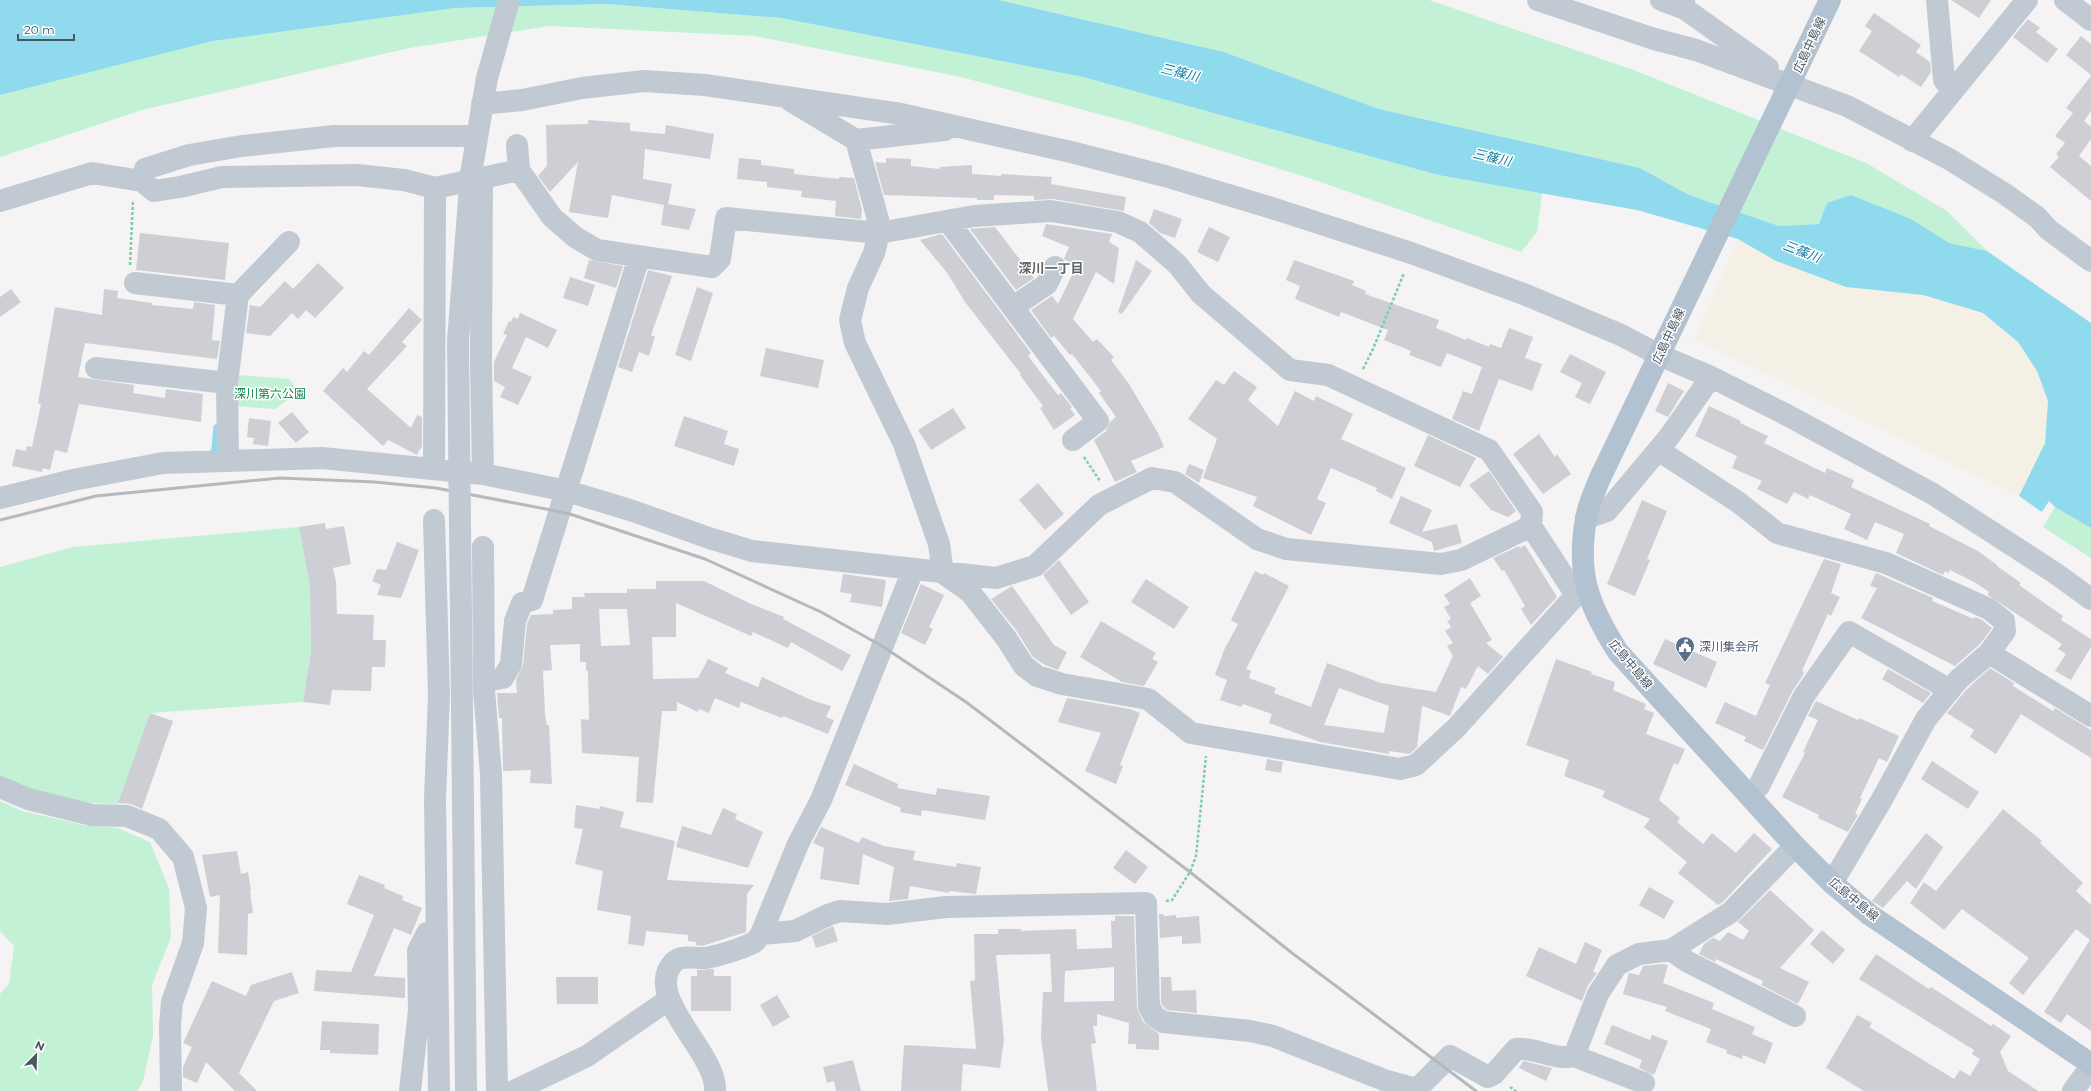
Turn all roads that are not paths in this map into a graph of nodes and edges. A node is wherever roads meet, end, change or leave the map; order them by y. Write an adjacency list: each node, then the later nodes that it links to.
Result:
1 (509, 0): 13 (street)
2 (1538, 0): 10 (street)
3 (1661, 0): 8 (street)
4 (1830, 0): 10 (main road, 広島中島線)
5 (1937, 0): 11 (street)
6 (2027, 0): 11 (street)
7 (2065, 0): 9 (street)
8 (1684, 4): 10 (street)
9 (2091, 20)
10 (1787, 90): 17 (street); 33 (main road, 広島中島線)
11 (1952, 91): 17 (street)
12 (785, 97): 13 (street); 14 (street); 16 (street)
13 (482, 104): 15 (street)
14 (956, 126): 16 (street); 33 (street)
15 (477, 136): 20 (street); 21 (street)
16 (856, 140): 25 (street)
17 (1912, 141): 28 (street)
18 (516, 145): 19 (street)
19 (519, 170): 20 (street); 27 (street)
20 (477, 176): 22 (street); 41 (street); 72 (street, bridge)
21 (142, 181): 22 (street); 23 (street)
22 (436, 188): 40 (street)
23 (0, 201)
24 (948, 221): 25 (street); 32 (street); 46 (street)
25 (879, 233): 27 (street); 49 (street)
26 (289, 242): 31 (street)
27 (639, 257): 42 (street)
28 (2091, 261)
29 (1055, 267): 32 (street)
30 (136, 283): 31 (street)
31 (238, 295): 36 (street)
32 (1013, 307): 37 (street)
33 (1662, 349): 35 (street); 44 (main road, 広島中島線)
34 (96, 368): 36 (street)
35 (1711, 377): 38 (street); 51 (street)
36 (227, 383): 39 (street)
37 (1073, 440)
38 (1658, 450): 44 (street); 52 (street)
39 (228, 461): 40 (street); 43 (street)
40 (434, 468): 41 (street)
41 (483, 474): 42 (street)
42 (567, 491): 48 (street); 53 (street)
43 (0, 498)
44 (1586, 518): 50 (main road, 広島中島線)
45 (434, 520): 60 (street)
46 (1532, 526): 49 (street); 50 (street)
47 (482, 547): 53 (street)
48 (913, 570): 49 (street); 61 (street)
49 (943, 573): 50 (street)
50 (1582, 594): 57 (main road, 広島中島線)
51 (2091, 599)
52 (1989, 653): 54 (street); 55 (street)
53 (484, 681): 73 (street)
54 (1950, 690): 57 (street); 59 (street)
55 (2091, 716)
56 (0, 787): 69 (street)
57 (1749, 795): 58 (main road, 広島中島線)
58 (1795, 846): 59 (main road, 広島中島線); 62 (street)
59 (1832, 883): 66 (main road, 広島中島線)
60 (437, 930): 70 (street); 71 (street)
61 (761, 934): 63 (street); 68 (street)
62 (1671, 950): 64 (street); 65 (street)
63 (668, 1000): 74 (street); 75 (street)
64 (1795, 1016)
65 (1574, 1056): 67 (street); 68 (street)
66 (2091, 1065): 76 (street)
67 (1644, 1083)
68 (1416, 1090)
69 (171, 1091)
70 (410, 1091)
71 (439, 1091)
72 (466, 1091)
73 (497, 1091)
74 (514, 1091)
75 (715, 1091)
76 (2073, 1091)

